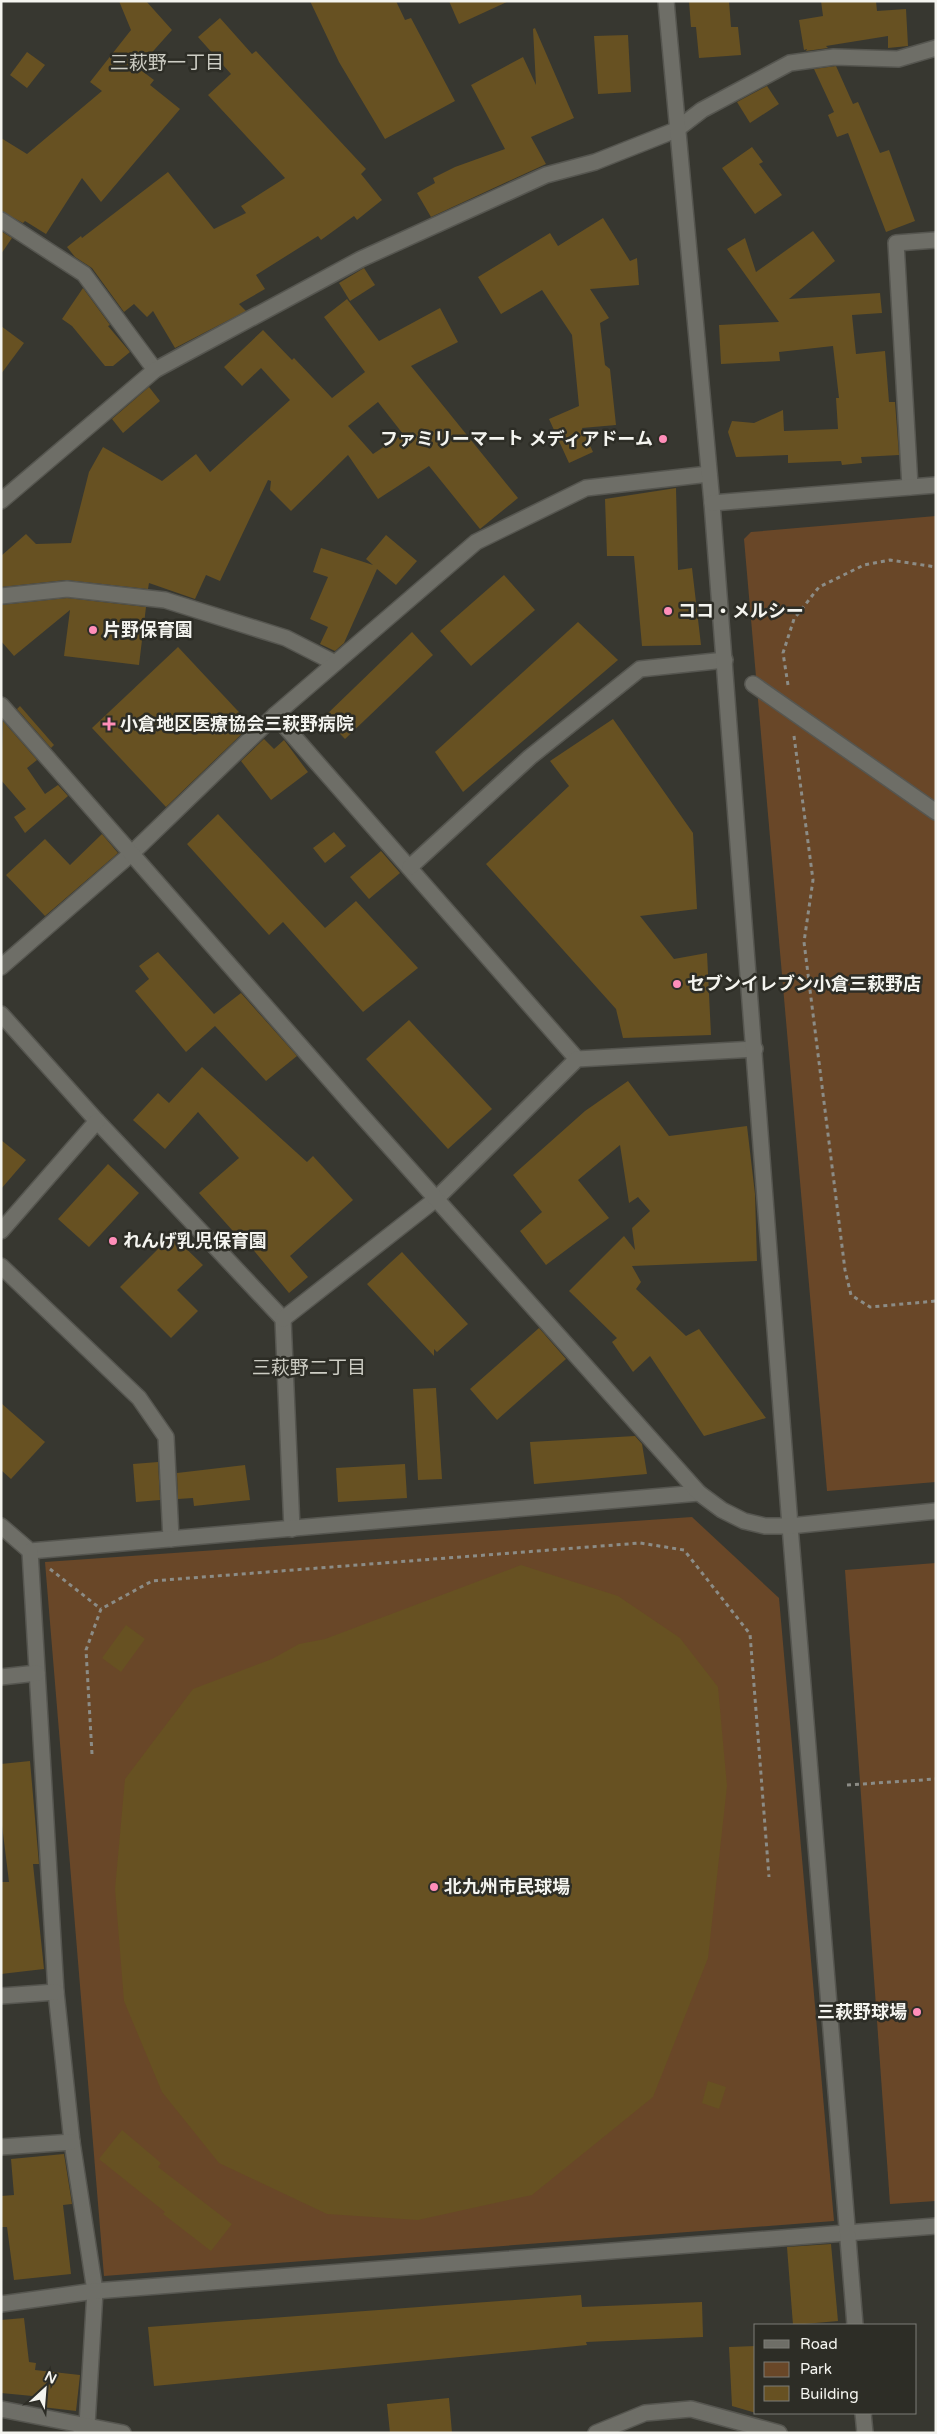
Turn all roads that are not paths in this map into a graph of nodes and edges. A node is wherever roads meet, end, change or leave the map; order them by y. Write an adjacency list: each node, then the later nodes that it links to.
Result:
1 (666, 1): 3 (street)
2 (936, 48): 3 (street)
3 (676, 130): 6 (street); 7 (street)
4 (1, 220): 6 (street)
5 (936, 240): 9 (street)
6 (155, 370): 10 (street)
7 (709, 474): 11 (street); 14 (street)
8 (936, 485): 9 (street)
9 (910, 487): 11 (street)
10 (1, 501)
11 (712, 503): 13 (street)
12 (1, 596): 14 (street)
13 (725, 660): 20 (street); 23 (street)
14 (335, 663): 17 (street)
15 (752, 684): 18 (street)
16 (1, 705): 19 (street)
17 (275, 715): 19 (street); 20 (street)
18 (936, 812)
19 (132, 853): 21 (street); 26 (street)
20 (410, 867): 24 (street)
21 (1, 967)
22 (1, 1014): 25 (street)
23 (755, 1049): 24 (street); 33 (street)
24 (577, 1059): 26 (street)
25 (97, 1120): 27 (street); 29 (street)
26 (436, 1199): 29 (street); 30 (street)
27 (1, 1231)
28 (1, 1266): 35 (street)
29 (283, 1319): 34 (street)
30 (699, 1493): 33 (street); 34 (street)
31 (936, 1511): 33 (street)
32 (1, 1526): 36 (street)
33 (790, 1526): 44 (street)
34 (292, 1529): 35 (street)
35 (172, 1539): 36 (street)
36 (30, 1552): 37 (street)
37 (37, 1674): 38 (street); 39 (street)
38 (1, 1677)
39 (56, 1992): 40 (street); 41 (street)
40 (1, 1996)
41 (72, 2142): 42 (street); 45 (street)
42 (1, 2147)
43 (936, 2226): 44 (street)
44 (848, 2232): 45 (street); 47 (street)
45 (96, 2291): 46 (street); 50 (street)
46 (1, 2304)
47 (856, 2324)
48 (1, 2409): 50 (street)
49 (863, 2414): 54 (street)
50 (84, 2429): 51 (street)
51 (123, 2433)
52 (596, 2433): 53 (street)
53 (779, 2433)
54 (864, 2433)

